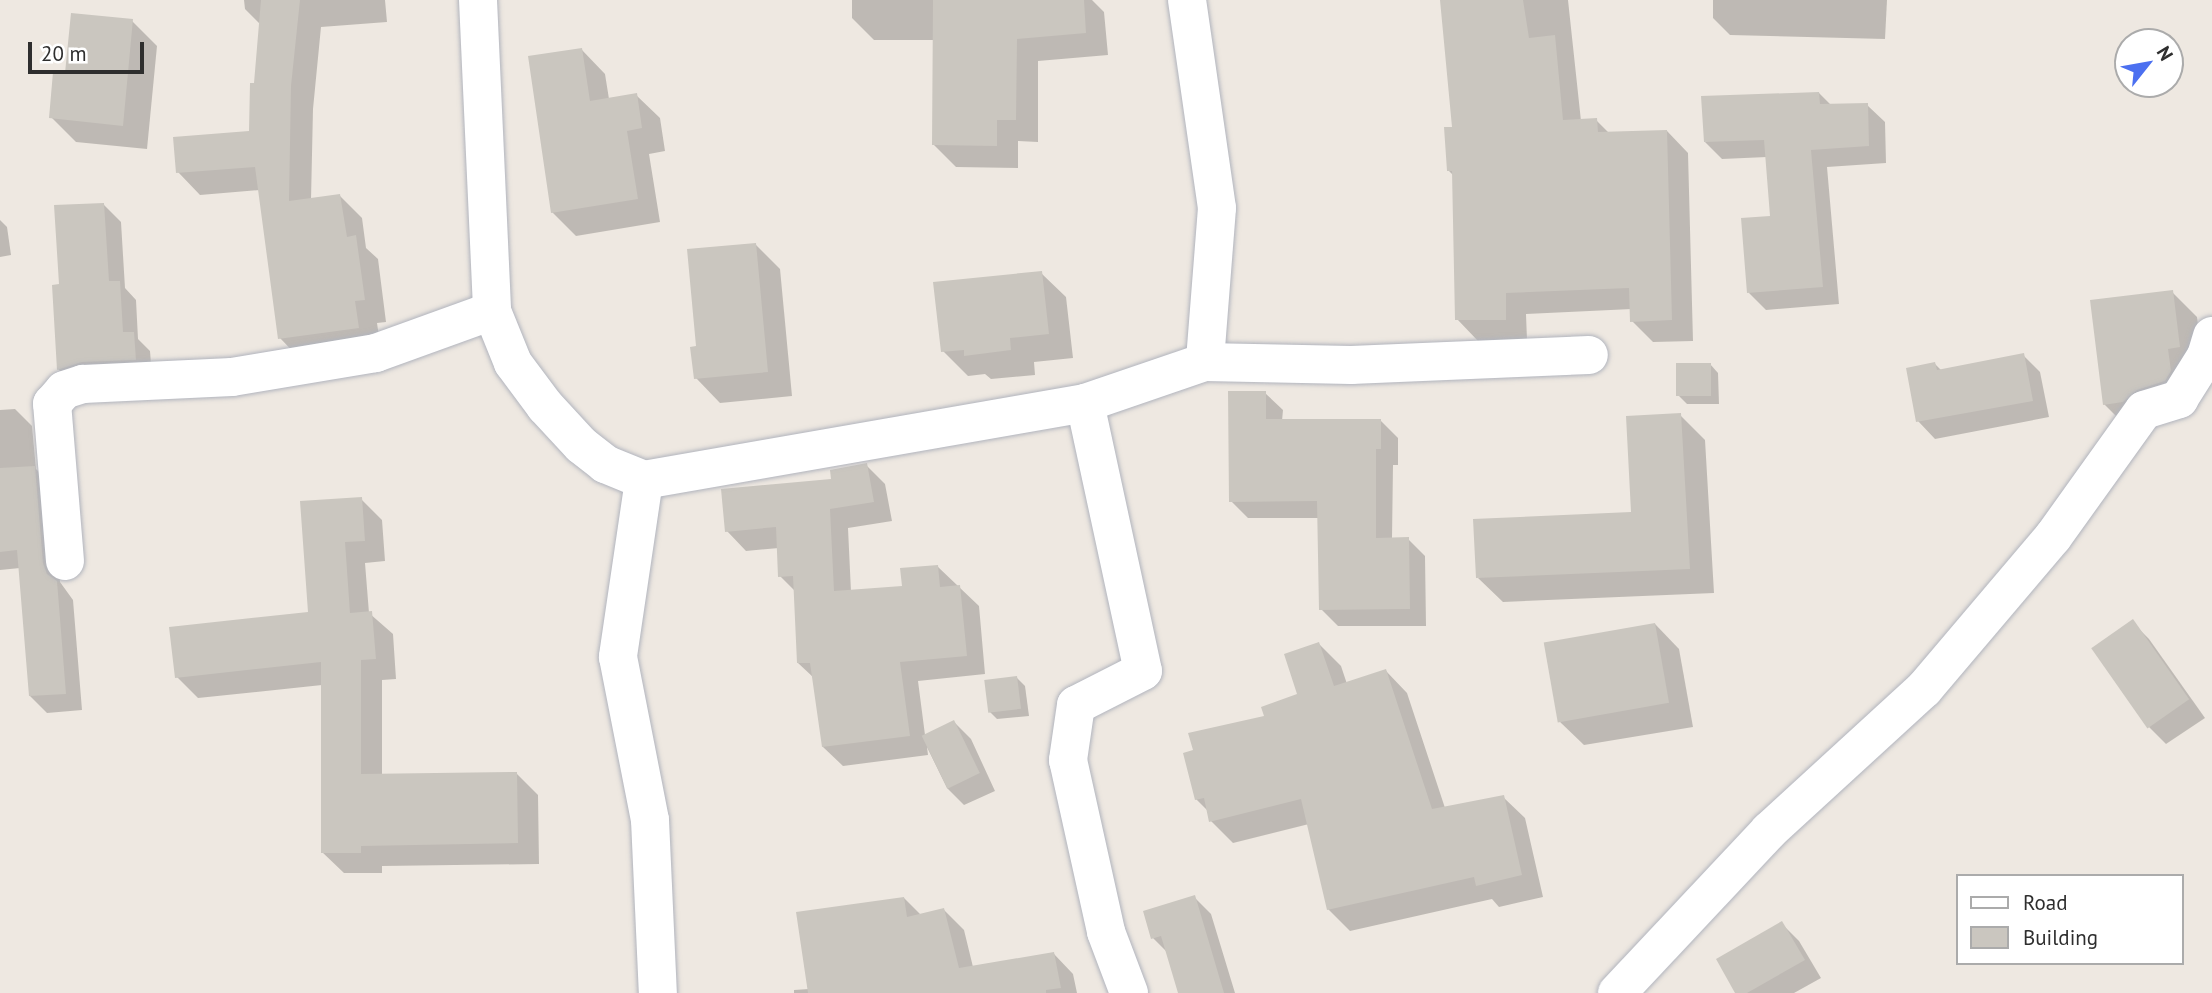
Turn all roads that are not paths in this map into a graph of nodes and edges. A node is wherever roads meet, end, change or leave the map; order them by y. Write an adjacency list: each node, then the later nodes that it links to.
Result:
1 (478, 0): 3 (street)
2 (1186, 0): 6 (street)
3 (492, 311): 8 (street); 9 (street)
4 (2212, 336): 12 (street)
5 (1589, 355): 6 (street)
6 (1205, 362): 7 (street)
7 (1084, 403): 8 (street); 11 (street)
8 (645, 480): 10 (street)
9 (65, 561)
10 (658, 993)
11 (1129, 993)
12 (1618, 993)

